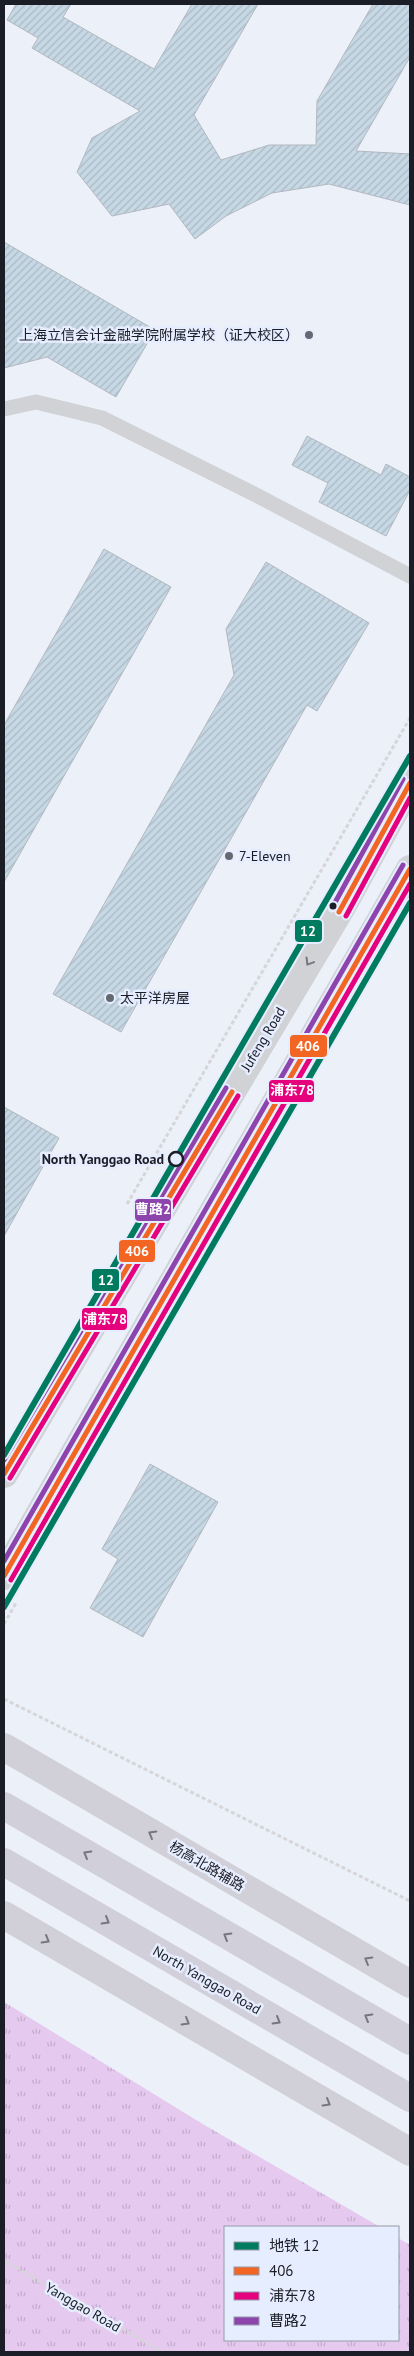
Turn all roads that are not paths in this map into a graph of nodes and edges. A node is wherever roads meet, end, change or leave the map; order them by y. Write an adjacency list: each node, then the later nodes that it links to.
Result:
1 (4, 409): 2 (lane)
2 (410, 576)
3 (410, 783): 5 (main road, Jufeng Road, one-way to 5)
4 (410, 869): 6 (main road)
5 (4, 1474)
6 (4, 1576)
7 (4, 1747): 11 (main road, 杨高北路辅路, one-way to 7)
8 (4, 1806): 12 (highway, one-way to 8)
9 (4, 1862): 13 (highway, North Yanggao Road, one-way to 13)
10 (4, 1915): 14 (main road, one-way to 14)
11 (410, 1984)
12 (410, 2041)
13 (410, 2098)
14 (410, 2152)

